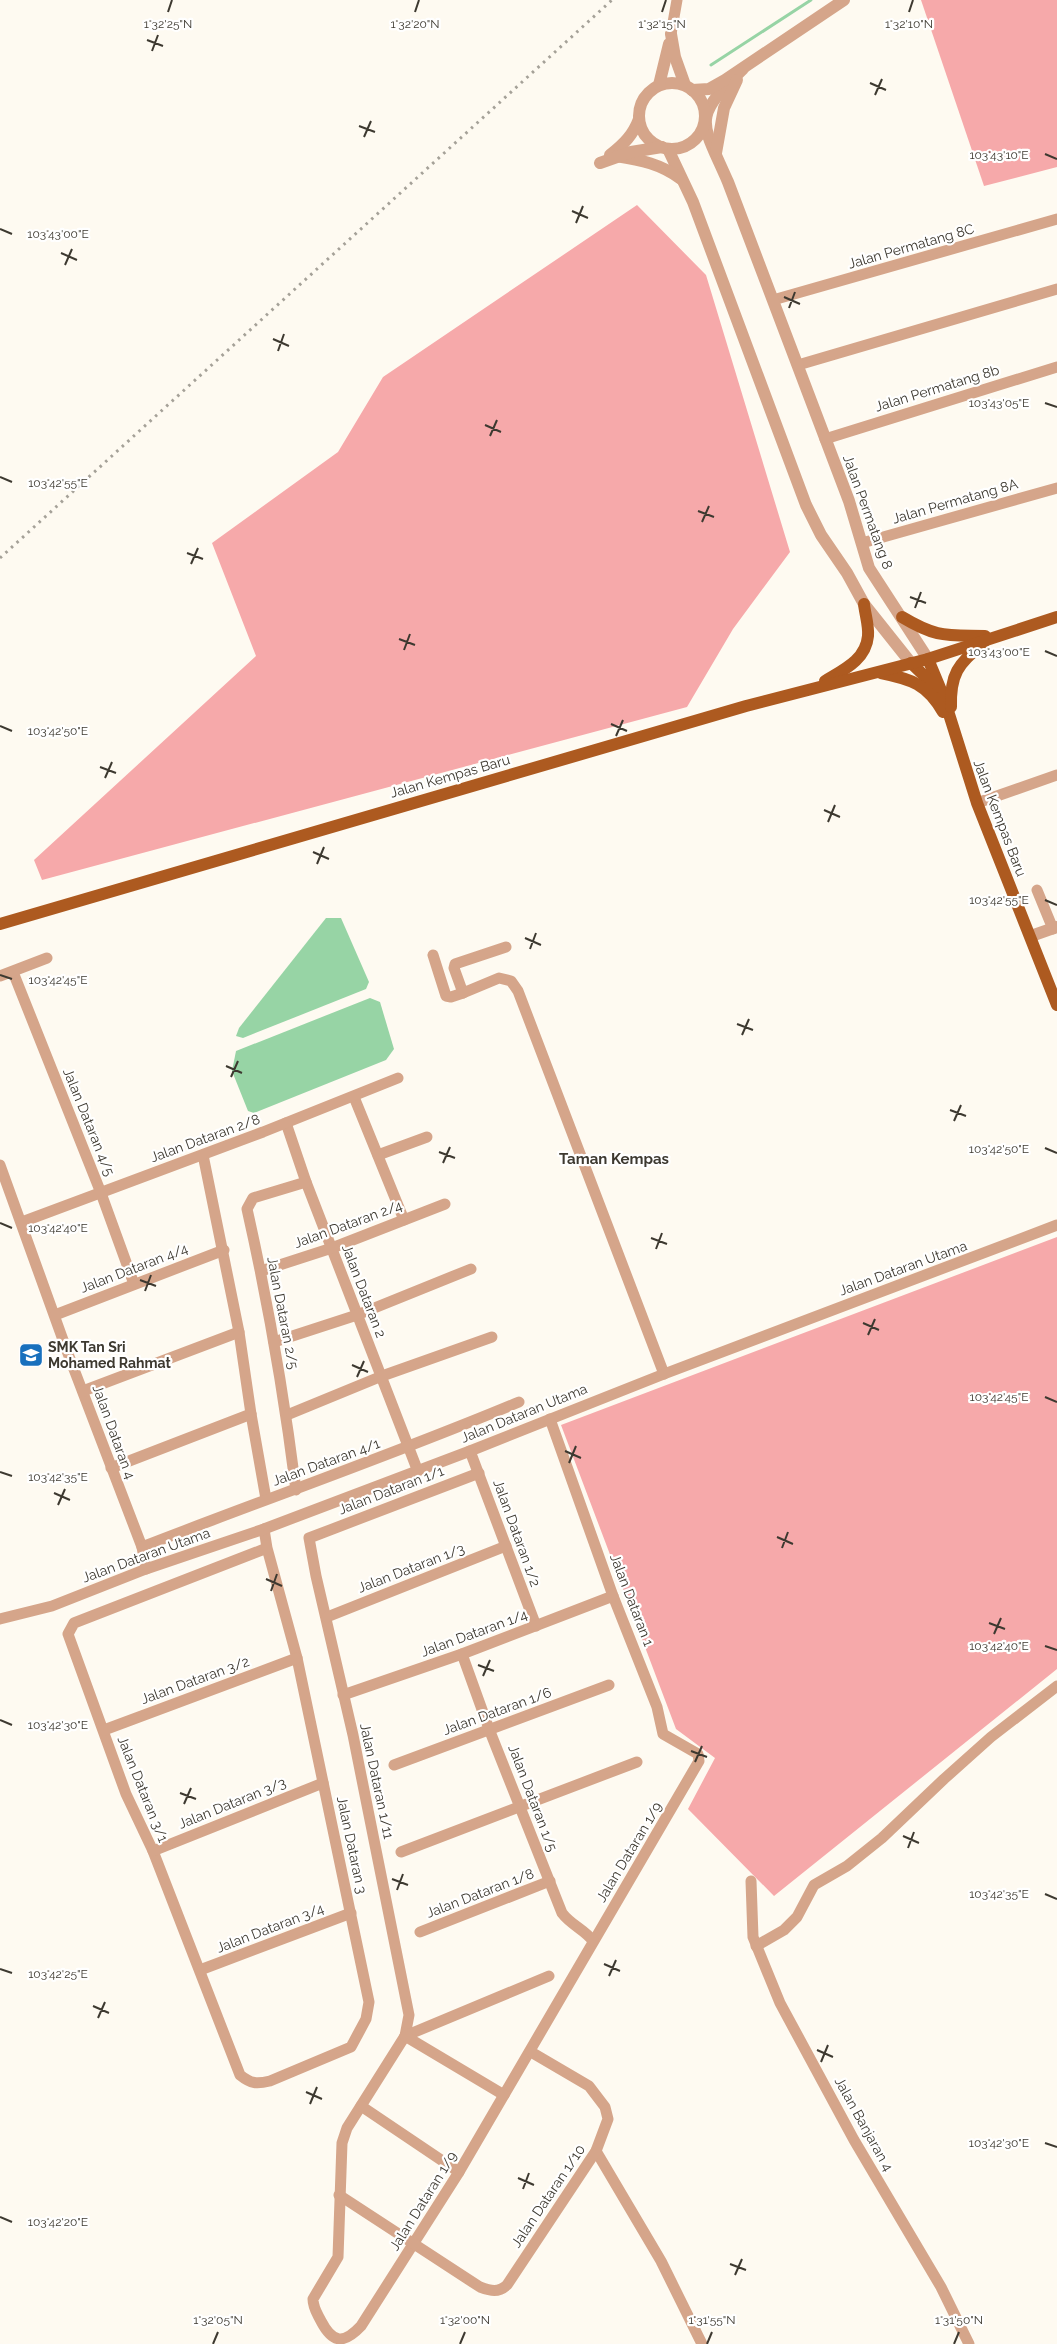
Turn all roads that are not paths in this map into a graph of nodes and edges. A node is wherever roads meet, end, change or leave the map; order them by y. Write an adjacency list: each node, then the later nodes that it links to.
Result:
1 (678, 0): 3 (street)
2 (844, 0): 4 (street)
3 (671, 34): 5 (street); 6 (street)
4 (743, 69): 6 (street); 7 (street); 10 (street)
5 (659, 85): 6 (street); 8 (street)
6 (689, 87): 7 (street)
7 (705, 116): 9 (street); 10 (street, Jalan Permatang 8)
8 (639, 119): 9 (street); 11 (street)
9 (665, 148): 11 (street); 12 (street)
10 (716, 155): 15 (street, Jalan Permatang 8)
11 (616, 156): 12 (street)
12 (684, 182): 21 (street)
13 (1057, 219): 15 (street, Jalan Permatang 8C)
14 (1057, 289): 16 (street)
15 (773, 300): 16 (street, Jalan Permatang 8)
16 (798, 365): 18 (street, Jalan Permatang 8)
17 (1057, 367): 18 (street, Jalan Permatang 8b)
18 (826, 438): 20 (street, Jalan Permatang 8)
19 (1057, 488): 20 (street, Jalan Permatang 8A)
20 (862, 543): 22 (street, Jalan Permatang 8)
21 (864, 604): 26 (street); 28 (main road)
22 (902, 617): 24 (main road); 25 (street, Jalan Permatang 8)
23 (1057, 617): 24 (main road, Jalan Kempas Baru)
24 (992, 637): 25 (main road, Jalan Kempas Baru); 30 (main road)
25 (928, 659): 26 (main road, Jalan Kempas Baru); 29 (main road, Jalan Kempas Baru)
26 (911, 663): 27 (main road, Jalan Kempas Baru); 29 (main road, Jalan Kempas Baru)
27 (876, 672): 28 (main road, Jalan Kempas Baru); 30 (main road)
28 (815, 688): 34 (main road, Jalan Kempas Baru)
29 (943, 695): 30 (main road, Jalan Kempas Baru)
30 (952, 727): 32 (main road, Jalan Kempas Baru)
31 (1057, 775): 32 (street)
32 (977, 803): 36 (main road, Jalan Kempas Baru)
33 (1037, 890): 35 (street)
34 (0, 924)
35 (1055, 928): 36 (street)
36 (1031, 936): 43 (main road, Jalan Kempas Baru)
37 (506, 947): 42 (street)
38 (433, 955): 42 (street)
39 (47, 958): 40 (street)
40 (13, 972): 41 (street); 52 (street, Jalan Dataran 4/5)
41 (0, 976)
42 (463, 993): 67 (street)
43 (1057, 1005)
44 (398, 1078): 45 (street, Jalan Dataran 2/8)
45 (354, 1097): 46 (street, Jalan Dataran 2/8); 49 (street)
46 (286, 1123): 48 (street, Jalan Dataran 2/8); 51 (street, Jalan Dataran 2)
47 (427, 1137): 49 (street)
48 (203, 1155): 52 (street, Jalan Dataran 2/8); 58 (street)
49 (378, 1155): 54 (street)
50 (0, 1165): 55 (street, Jalan Dataran 4)
51 (306, 1182): 57 (street, Jalan Dataran 2); 59 (street, Jalan Dataran 2/5)
52 (101, 1193): 55 (street, Jalan Dataran 2/8); 61 (street, Jalan Dataran 4/5)
53 (445, 1204): 54 (street, Jalan Dataran 2/4)
54 (404, 1220): 57 (street, Jalan Dataran 2/4)
55 (22, 1222): 62 (street, Jalan Dataran 4)
56 (1057, 1225): 67 (street, Jalan Dataran Utama)
57 (332, 1248): 59 (street, Jalan Dataran 2/4); 63 (street, Jalan Dataran 2)
58 (224, 1250): 61 (street, Jalan Dataran 4/4); 64 (street)
59 (261, 1270): 66 (street, Jalan Dataran 2/5)
60 (471, 1270): 63 (street)
61 (134, 1284): 62 (street, Jalan Dataran 4/4)
62 (55, 1315): 69 (street, Jalan Dataran 4)
63 (357, 1315): 66 (street); 68 (street, Jalan Dataran 2)
64 (239, 1332): 69 (street); 71 (street)
65 (492, 1337): 68 (street)
66 (274, 1342): 72 (street, Jalan Dataran 2/5)
67 (664, 1374): 73 (street, Jalan Dataran Utama)
68 (382, 1376): 72 (street); 74 (street, Jalan Dataran 2)
69 (83, 1391): 76 (street, Jalan Dataran 4)
70 (519, 1402): 74 (street, Jalan Dataran 4/1)
71 (251, 1414): 76 (street); 80 (street)
72 (287, 1415): 79 (street, Jalan Dataran 2/5)
73 (550, 1419): 75 (street, Jalan Dataran Utama); 87 (street, Jalan Dataran 1)
74 (408, 1448): 77 (street, Jalan Dataran 2); 79 (street, Jalan Dataran 4/1)
75 (470, 1451): 77 (street, Jalan Dataran Utama); 78 (street, Jalan Dataran 1/2)
76 (111, 1468): 84 (street, Jalan Dataran 4)
77 (417, 1469): 81 (street, Jalan Dataran Utama)
78 (479, 1472): 82 (street, Jalan Dataran 1/1); 83 (street, Jalan Dataran 1/2)
79 (296, 1490): 80 (street, Jalan Dataran 4/1)
80 (266, 1499): 84 (street, Jalan Dataran 4/1)
81 (264, 1529): 85 (street, Jalan Dataran 3); 86 (street, Jalan Dataran Utama)
82 (315, 1536): 88 (street, Jalan Dataran 1/11)
83 (506, 1546): 88 (street, Jalan Dataran 1/3); 90 (street, Jalan Dataran 1/2)
84 (142, 1547): 86 (street, Jalan Dataran 4)
85 (266, 1548): 92 (street, Jalan Dataran 3); 97 (street, Jalan Dataran 3/1)
86 (146, 1569): 89 (street, Jalan Dataran Utama)
87 (613, 1596): 90 (street, Jalan Dataran 1/4); 100 (street, Jalan Dataran 1)
88 (327, 1617): 95 (street, Jalan Dataran 1/11)
89 (0, 1619)
90 (536, 1626): 91 (street, Jalan Dataran 1/4)
91 (462, 1654): 95 (street, Jalan Dataran 1/4); 96 (street, Jalan Dataran 1/5)
92 (297, 1658): 97 (street, Jalan Dataran 3/2); 101 (street, Jalan Dataran 3)
93 (609, 1685): 96 (street, Jalan Dataran 1/6)
94 (1057, 1686): 110 (street)
95 (344, 1695): 113 (street, Jalan Dataran 1/11)
96 (489, 1729): 99 (street, Jalan Dataran 1/6); 102 (street, Jalan Dataran 1/5)
97 (104, 1730): 103 (street, Jalan Dataran 3/1)
98 (637, 1762): 102 (street)
99 (394, 1765)
100 (693, 1774): 109 (street, Jalan Dataran 1/9)
101 (322, 1783): 103 (street, Jalan Dataran 3/3); 107 (street, Jalan Dataran 3)
102 (519, 1805): 104 (street); 106 (street, Jalan Dataran 1/5)
103 (153, 1851): 111 (street, Jalan Dataran 3/1)
104 (401, 1852)
105 (751, 1881): 110 (street, Jalan Banjaran 4)
106 (550, 1882): 108 (street, Jalan Dataran 1/8); 109 (street, Jalan Dataran 1/5)
107 (351, 1913): 111 (street, Jalan Dataran 3/4); 115 (street, Jalan Dataran 3)
108 (420, 1932)
109 (593, 1942): 114 (street, Jalan Dataran 1/9)
110 (756, 1946): 123 (street, Jalan Banjaran 4)
111 (200, 1970): 115 (street, Jalan Dataran 3/1)
112 (549, 1976): 113 (street)
113 (404, 2036): 116 (street); 117 (street, Jalan Dataran 1/9)
114 (530, 2052): 116 (street, Jalan Dataran 1/9); 118 (street, Jalan Dataran 1/10)
115 (240, 2075)
116 (504, 2095): 119 (street, Jalan Dataran 1/9)
117 (361, 2106): 119 (street); 120 (street, Jalan Dataran 1/9)
118 (596, 2151): 121 (street, Jalan Dataran 1/10); 122 (street)
119 (459, 2172): 121 (street, Jalan Dataran 1/9)
120 (339, 2195): 121 (street); 121 (street, Jalan Dataran 1/9)
121 (415, 2244)
122 (702, 2344)
123 (969, 2344)

